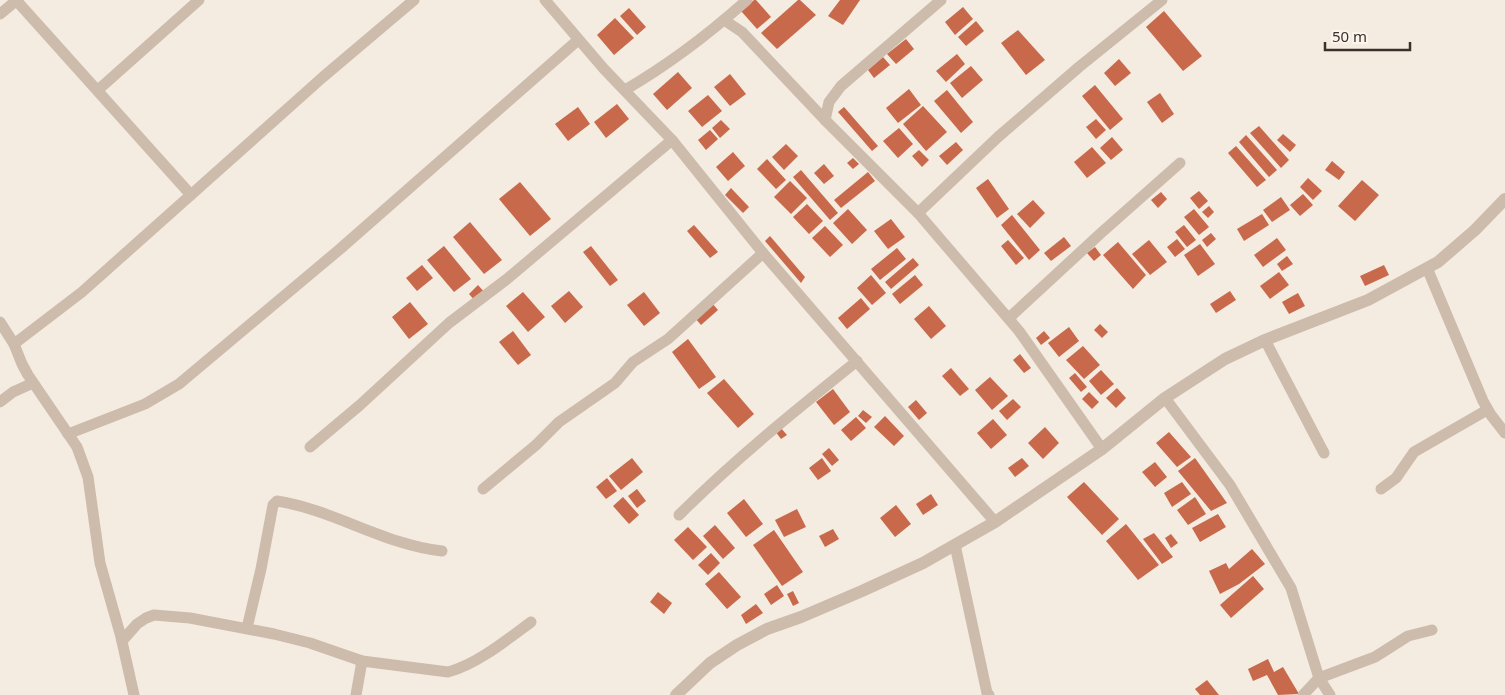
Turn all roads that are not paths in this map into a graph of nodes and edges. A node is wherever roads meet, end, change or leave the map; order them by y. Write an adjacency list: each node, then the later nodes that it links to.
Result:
1 (17, 0): 8 (street); 11 (street)
2 (199, 0): 11 (street)
3 (414, 0): 18 (street)
4 (545, 0): 10 (street)
5 (747, 0): 9 (street)
6 (941, 0): 13 (street)
7 (1162, 0): 20 (street)
8 (0, 14)
9 (724, 20): 12 (street); 14 (street)
10 (578, 40): 12 (street); 33 (street)
11 (98, 90): 18 (street)
12 (624, 90): 16 (street)
13 (829, 102): 14 (street); 15 (street)
14 (813, 106): 15 (street)
15 (825, 120): 20 (street)
16 (672, 140): 21 (street); 34 (street)
17 (1180, 163): 23 (street)
18 (191, 195): 26 (street)
19 (1505, 199): 22 (street)
20 (918, 213): 23 (street)
21 (763, 253): 27 (street); 37 (street)
22 (1427, 268): 25 (street); 31 (street)
23 (1009, 318): 35 (street)
24 (0, 322): 26 (street)
25 (1265, 340): 29 (street); 36 (street)
26 (14, 344): 28 (street)
27 (857, 361): 39 (street); 40 (street)
28 (33, 383): 30 (street); 33 (street)
29 (1165, 398): 35 (street); 48 (street)
30 (0, 402)
31 (1487, 410): 32 (street); 38 (street)
32 (1505, 433)
33 (68, 434): 46 (street)
34 (310, 447)
35 (1102, 449): 40 (street)
36 (1324, 452)
37 (483, 489)
38 (1381, 489)
39 (679, 515)
40 (995, 522): 41 (street)
41 (954, 545): 49 (street); 52 (street)
42 (442, 551): 44 (street)
43 (531, 622): 47 (street)
44 (247, 628): 46 (street); 47 (street)
45 (1432, 630): 48 (street)
46 (122, 641): 50 (street)
47 (362, 661): 51 (street)
48 (1319, 678): 53 (street); 54 (street)
49 (987, 694)
50 (134, 695)
51 (356, 695)
52 (676, 695)
53 (1303, 695)
54 (1330, 695)

